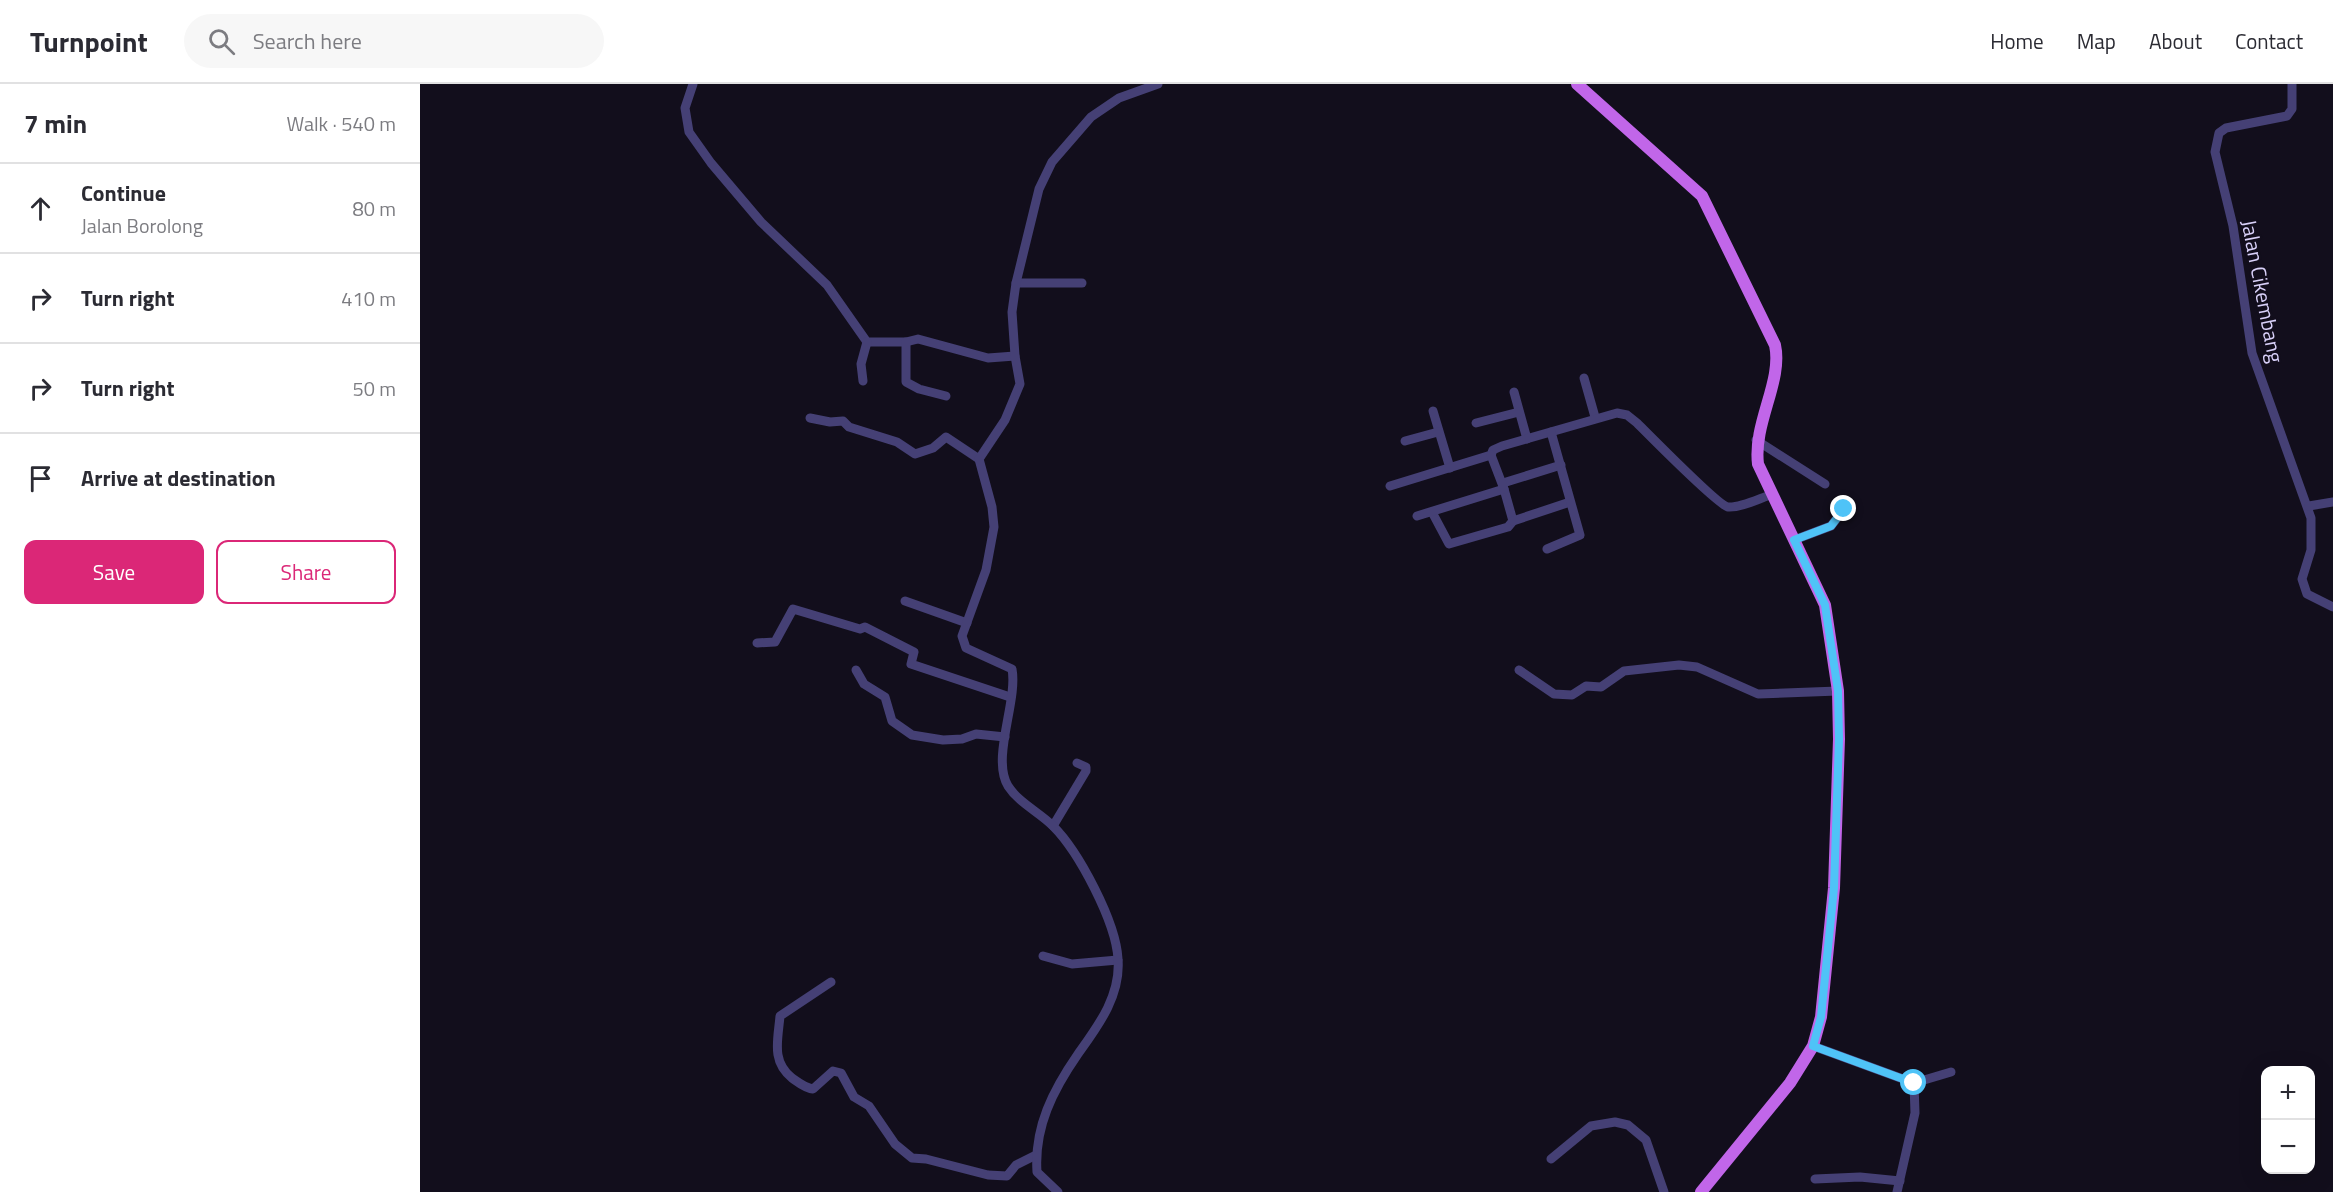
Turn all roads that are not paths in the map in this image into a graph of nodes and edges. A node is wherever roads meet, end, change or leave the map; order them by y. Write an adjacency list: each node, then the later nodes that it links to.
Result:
1 (693, 84): 7 (street)
2 (1158, 84): 5 (street)
3 (1576, 84): 22 (main road)
4 (2292, 84): 34 (street, Jalan Cikembang)
5 (1016, 283): 6 (street); 9 (street)
6 (1082, 283)
7 (867, 342): 8 (street); 11 (street)
8 (906, 342): 9 (street); 13 (street)
9 (1015, 356): 25 (street)
10 (1584, 378): 16 (street)
11 (862, 381)
12 (1514, 392): 15 (street)
13 (946, 396)
14 (1433, 411): 19 (street)
15 (1519, 412): 18 (street); 21 (street)
16 (1595, 417): 20 (street); 31 (street)
17 (810, 418): 25 (street)
18 (1476, 423)
19 (1438, 432): 23 (street); 27 (street)
20 (1551, 432): 21 (street); 26 (street)
21 (1527, 439): 24 (street)
22 (1756, 440): 28 (street); 31 (main road)
23 (1405, 441)
24 (1491, 455): 27 (street); 30 (street)
25 (979, 459): 43 (street)
26 (1561, 465): 30 (street); 32 (street)
27 (1450, 468): 29 (street)
28 (1825, 484)
29 (1390, 486)
30 (1503, 486): 36 (street); 38 (street)
31 (1773, 494): 39 (main road)
32 (1570, 502): 38 (street); 40 (street)
33 (2333, 502): 34 (street)
34 (2309, 506): 42 (street, Jalan Cikembang)
35 (1844, 509): 39 (street)
36 (1432, 512): 37 (street); 38 (street)
37 (1417, 516)
38 (1513, 521)
39 (1794, 540): 47 (main road)
40 (1547, 549)
41 (905, 601): 43 (street)
42 (2333, 607)
43 (967, 623): 48 (street)
44 (757, 643): 48 (street)
45 (856, 670): 49 (street)
46 (1519, 670): 47 (street)
47 (1838, 691): 55 (main road)
48 (1010, 697): 49 (street)
49 (1005, 737): 51 (street)
50 (1077, 763): 51 (street)
51 (1053, 826): 53 (street)
52 (1044, 956): 53 (street)
53 (1118, 960): 58 (street)
54 (831, 982): 58 (street)
55 (1813, 1046): 57 (street); 64 (main road)
56 (1951, 1072): 57 (street)
57 (1914, 1083): 61 (street)
58 (1036, 1155): 62 (street)
59 (1551, 1160): 63 (street)
60 (1815, 1179): 61 (street)
61 (1900, 1181): 65 (street)
62 (1058, 1192)
63 (1664, 1192)
64 (1701, 1192)
65 (1897, 1192)

